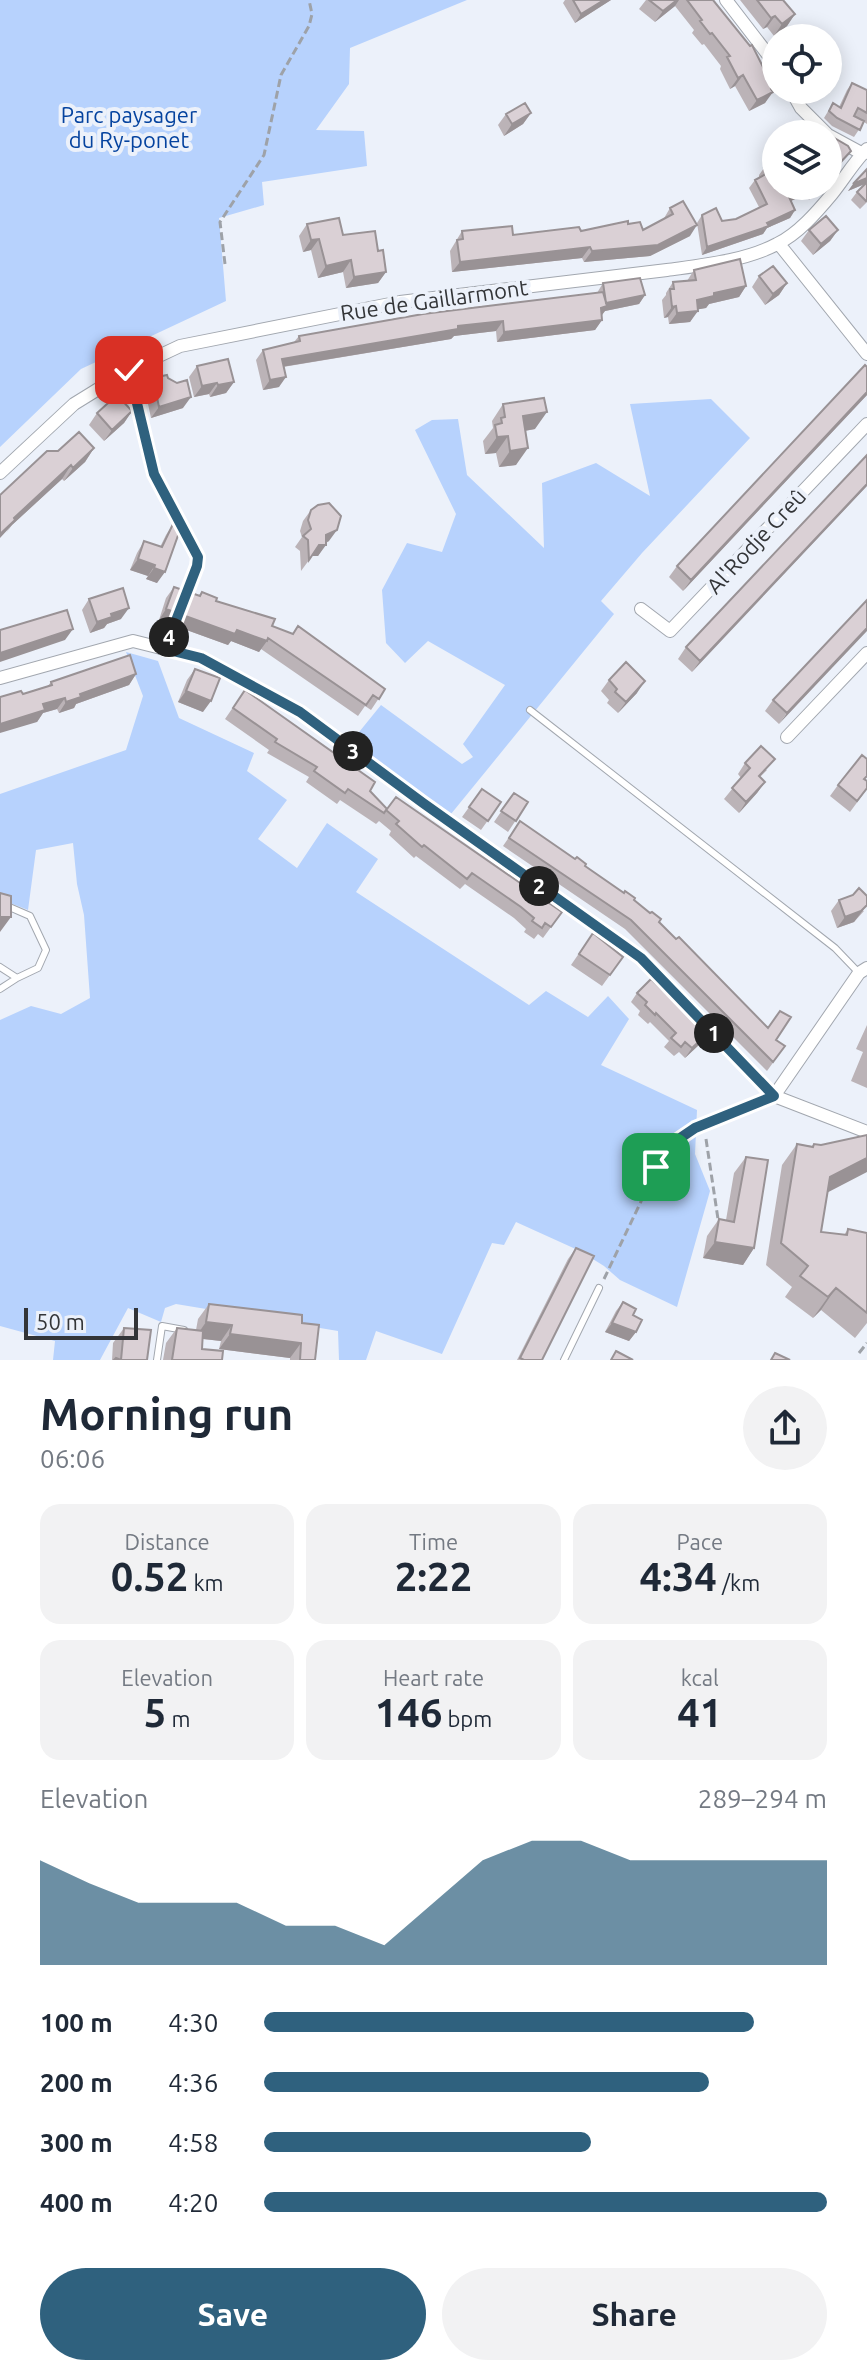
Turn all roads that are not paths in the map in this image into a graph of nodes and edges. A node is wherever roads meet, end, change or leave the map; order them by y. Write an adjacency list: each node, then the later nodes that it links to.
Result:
1 (726, 0): 2 (street)
2 (762, 47)
3 (799, 104): 4 (street)
4 (813, 120)
5 (842, 141): 6 (street)
6 (865, 152): 7 (street, Rue de Gaillarmont)
7 (779, 244): 8 (street); 10 (street, Rue de Gaillarmont)
8 (867, 354)
9 (867, 424): 11 (street, Al'Rodje Creû)
10 (0, 473)
11 (641, 609)
12 (867, 653): 15 (street)
13 (0, 678): 21 (street)
14 (530, 710): 18 (lane)
15 (787, 737)
16 (0, 903): 19 (lane)
17 (0, 967): 19 (lane)
18 (863, 970): 21 (street)
19 (17, 978): 20 (lane)
20 (0, 989)
21 (774, 1096): 22 (street); 23 (street)
22 (700, 1126)
23 (867, 1132)
24 (599, 1288): 27 (lane)
25 (190, 1331): 26 (lane)
26 (157, 1360)
27 (564, 1360)

